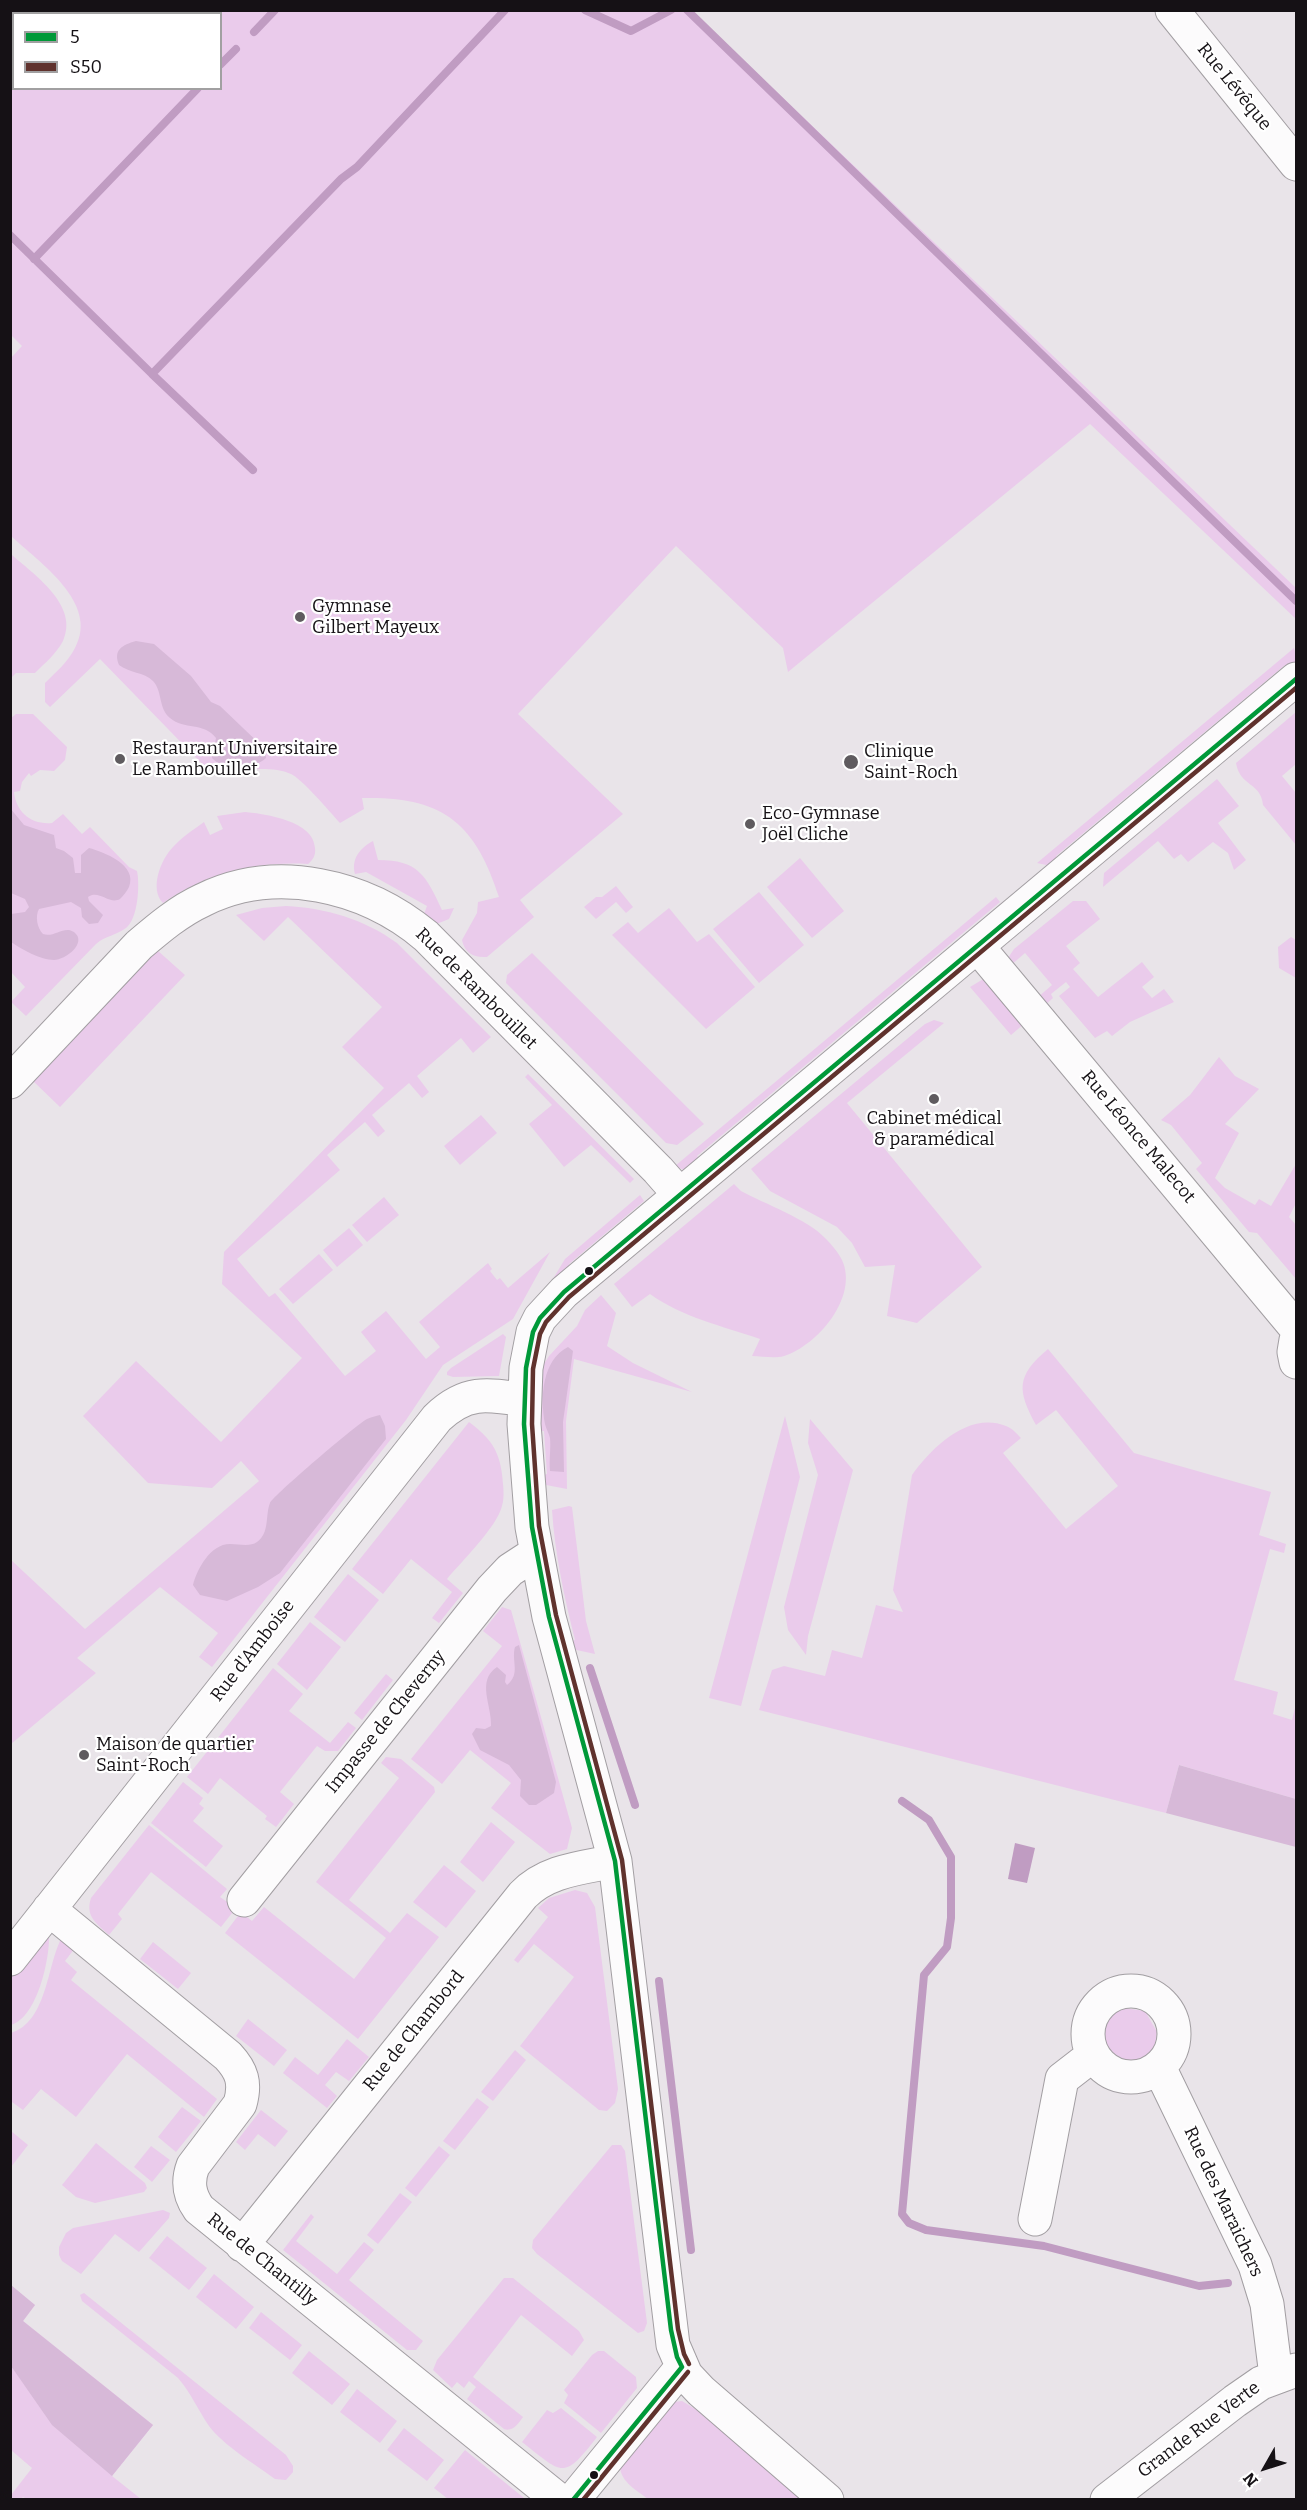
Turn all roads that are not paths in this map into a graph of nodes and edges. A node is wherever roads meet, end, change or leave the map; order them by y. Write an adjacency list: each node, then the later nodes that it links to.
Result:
1 (1172, 10): 2 (street, Rue Lévêque)
2 (1296, 164)
3 (1296, 680): 4 (street)
4 (978, 947): 6 (street); 7 (street, Rue Léonce Malecot)
5 (10, 1082): 6 (street, Rue de Rambouillet)
6 (680, 1195): 10 (street)
7 (1296, 1328)
8 (1296, 1340): 9 (street)
9 (1296, 1362)
10 (524, 1400): 11 (street); 14 (street, Rue d'Amboise)
11 (536, 1553): 12 (street); 13 (street, Impasse de Cheverny)
12 (615, 1861): 19 (street, Rue de Chambord); 20 (street)
13 (244, 1900)
14 (49, 1909): 15 (street, Rue d'Amboise); 19 (street, Rue de Chantilly)
15 (10, 1959)
16 (1093, 2055): 17 (street); 17 (street); 18 (street)
17 (1159, 2067): 21 (street, Rue des Maraichers)
18 (1035, 2219)
19 (242, 2245): 22 (street, Rue de Chantilly)
20 (682, 2367): 23 (street); 24 (street)
21 (1286, 2373): 25 (street, Grande Rue Verte)
22 (560, 2499)
23 (573, 2499)
24 (827, 2499)
25 (1107, 2499)

